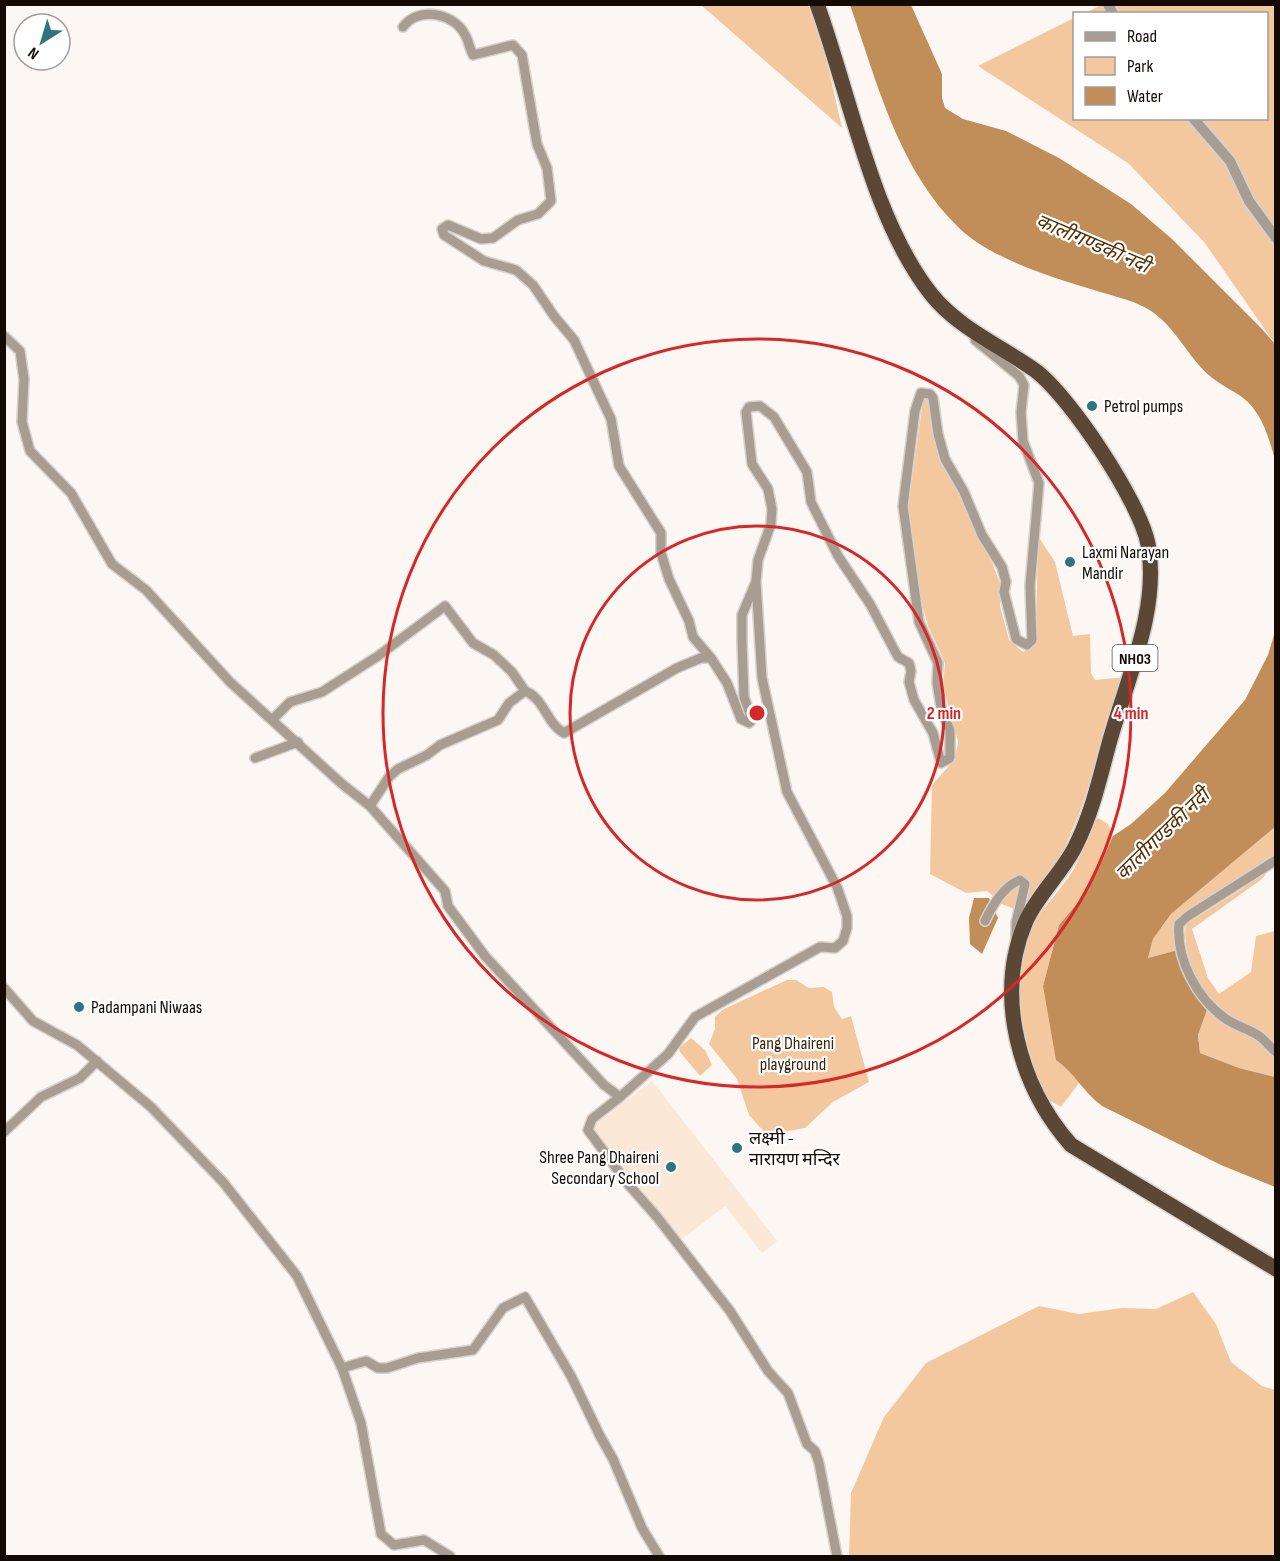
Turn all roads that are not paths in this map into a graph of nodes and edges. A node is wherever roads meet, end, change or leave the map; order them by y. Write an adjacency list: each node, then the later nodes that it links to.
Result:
1 (817, 4): 5 (highway, NH03)
2 (403, 27): 8 (street)
3 (1195, 120): 4 (street)
4 (1275, 238)
5 (972, 329): 7 (street); 16 (highway, NH03)
6 (4, 336): 10 (street)
7 (756, 582): 8 (street); 20 (street)
8 (711, 658): 9 (street)
9 (525, 691): 10 (street); 13 (street)
10 (273, 719): 11 (street)
11 (298, 742): 12 (street); 13 (street)
12 (255, 758)
13 (370, 806): 20 (street)
14 (1275, 860): 18 (street)
15 (985, 921): 16 (street)
16 (1014, 955): 22 (highway, NH03)
17 (4, 988): 19 (street)
18 (1275, 1052)
19 (97, 1061): 21 (street); 23 (street)
20 (620, 1097): 26 (street)
21 (4, 1132)
22 (1275, 1269)
23 (342, 1368): 24 (street); 25 (street)
24 (450, 1557)
25 (659, 1557)
26 (837, 1557)

